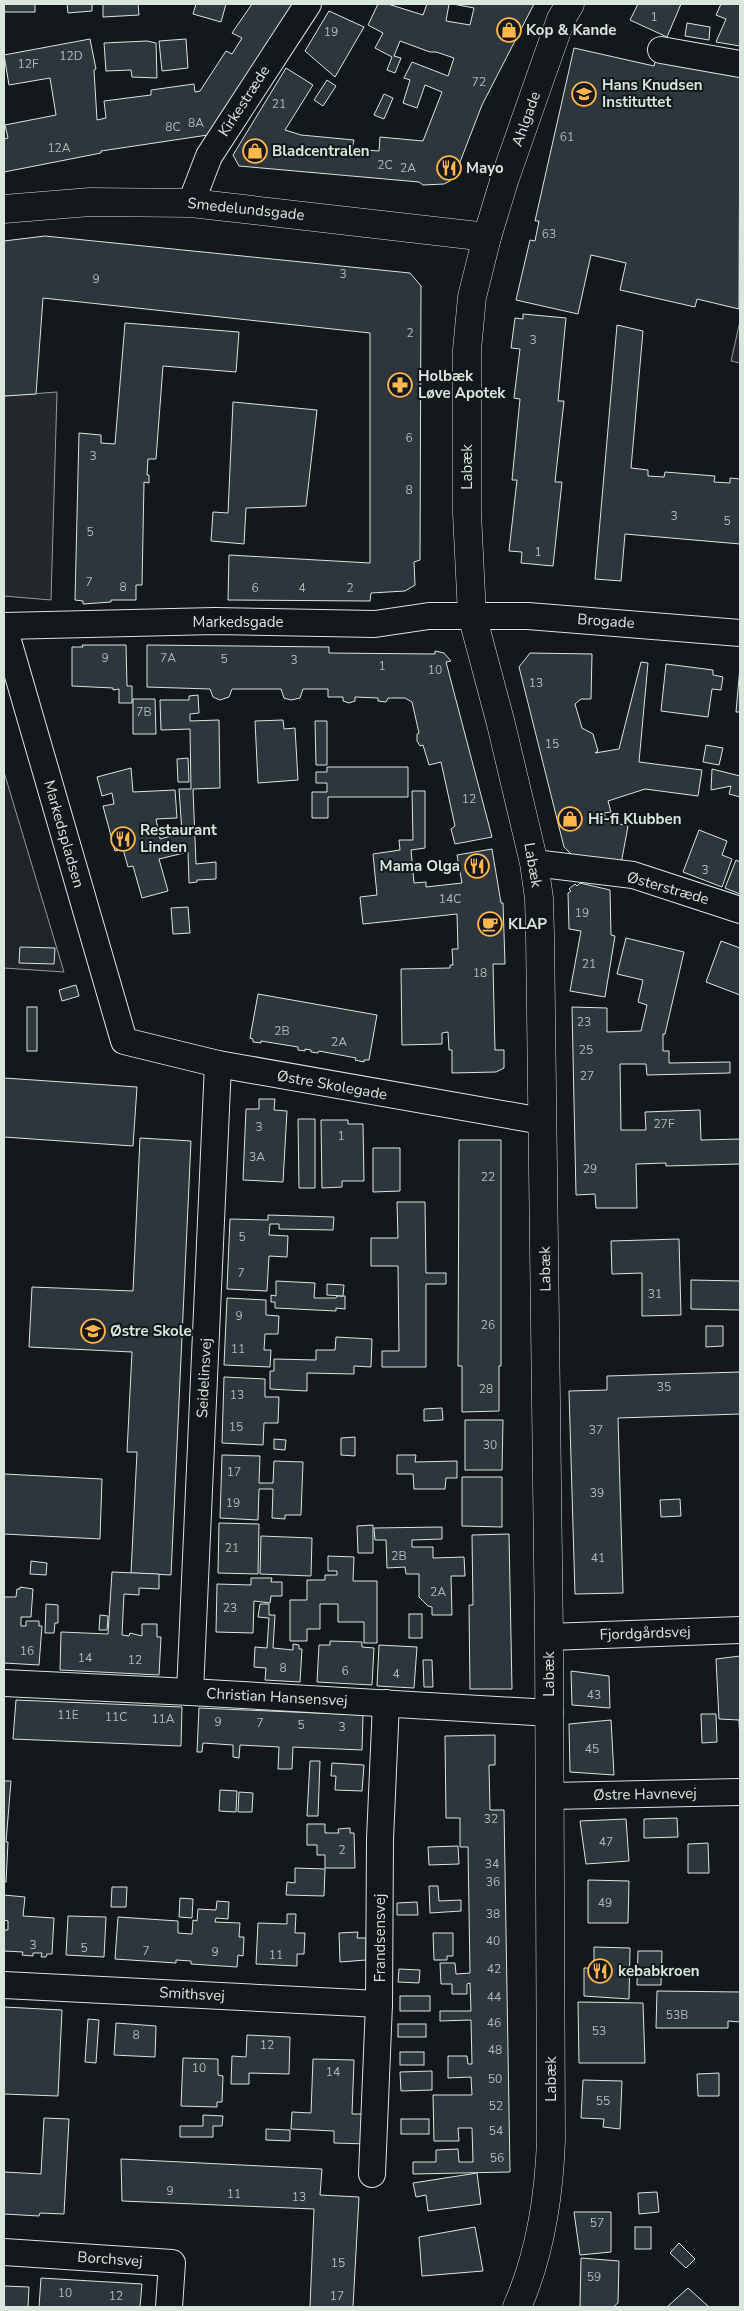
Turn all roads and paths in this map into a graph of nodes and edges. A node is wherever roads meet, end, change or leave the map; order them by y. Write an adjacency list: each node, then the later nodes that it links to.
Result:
1 (308, 4): 5 (street, Kirkestræde)
2 (570, 4): 7 (street, Ahlgade)
3 (661, 50): 4 (street)
4 (740, 64)
5 (191, 203): 6 (street, Smedelundsgade); 7 (street, Smedelundsgade)
6 (4, 208)
7 (487, 237): 8 (street, Labæk)
8 (472, 615): 9 (street, Markedsgade); 10 (street, Brogade); 11 (street, Labæk)
9 (4, 627): 13 (street, Markedspladsen)
10 (740, 633)
11 (534, 863): 12 (street, Østerstræde); 15 (street, Labæk)
12 (740, 910)
13 (124, 1041): 14 (street, Østre Skolegade)
14 (218, 1064): 15 (street, Østre Skolegade); 19 (street, Seidelinsvej)
15 (542, 1122): 17 (street, Labæk)
16 (740, 1630): 17 (street, Fjordgårdsvej)
17 (550, 1637): 21 (street, Labæk)
18 (4, 1683): 19 (street, Christian Hansensvej)
19 (190, 1692): 20 (street, Christian Hansensvej)
20 (386, 1703): 21 (street, Christian Hansensvej); 25 (street, Frandsensvej)
21 (550, 1713): 23 (street, Labæk)
22 (740, 1792): 23 (street, Østre Havnevej)
23 (550, 1796): 29 (street, Labæk)
24 (4, 1985): 25 (street, Smithsvej)
25 (380, 2004): 26 (street, Frandsensvej)
26 (372, 2174)
27 (4, 2252): 28 (street, Borchsvej)
28 (169, 2307)
29 (517, 2307)

